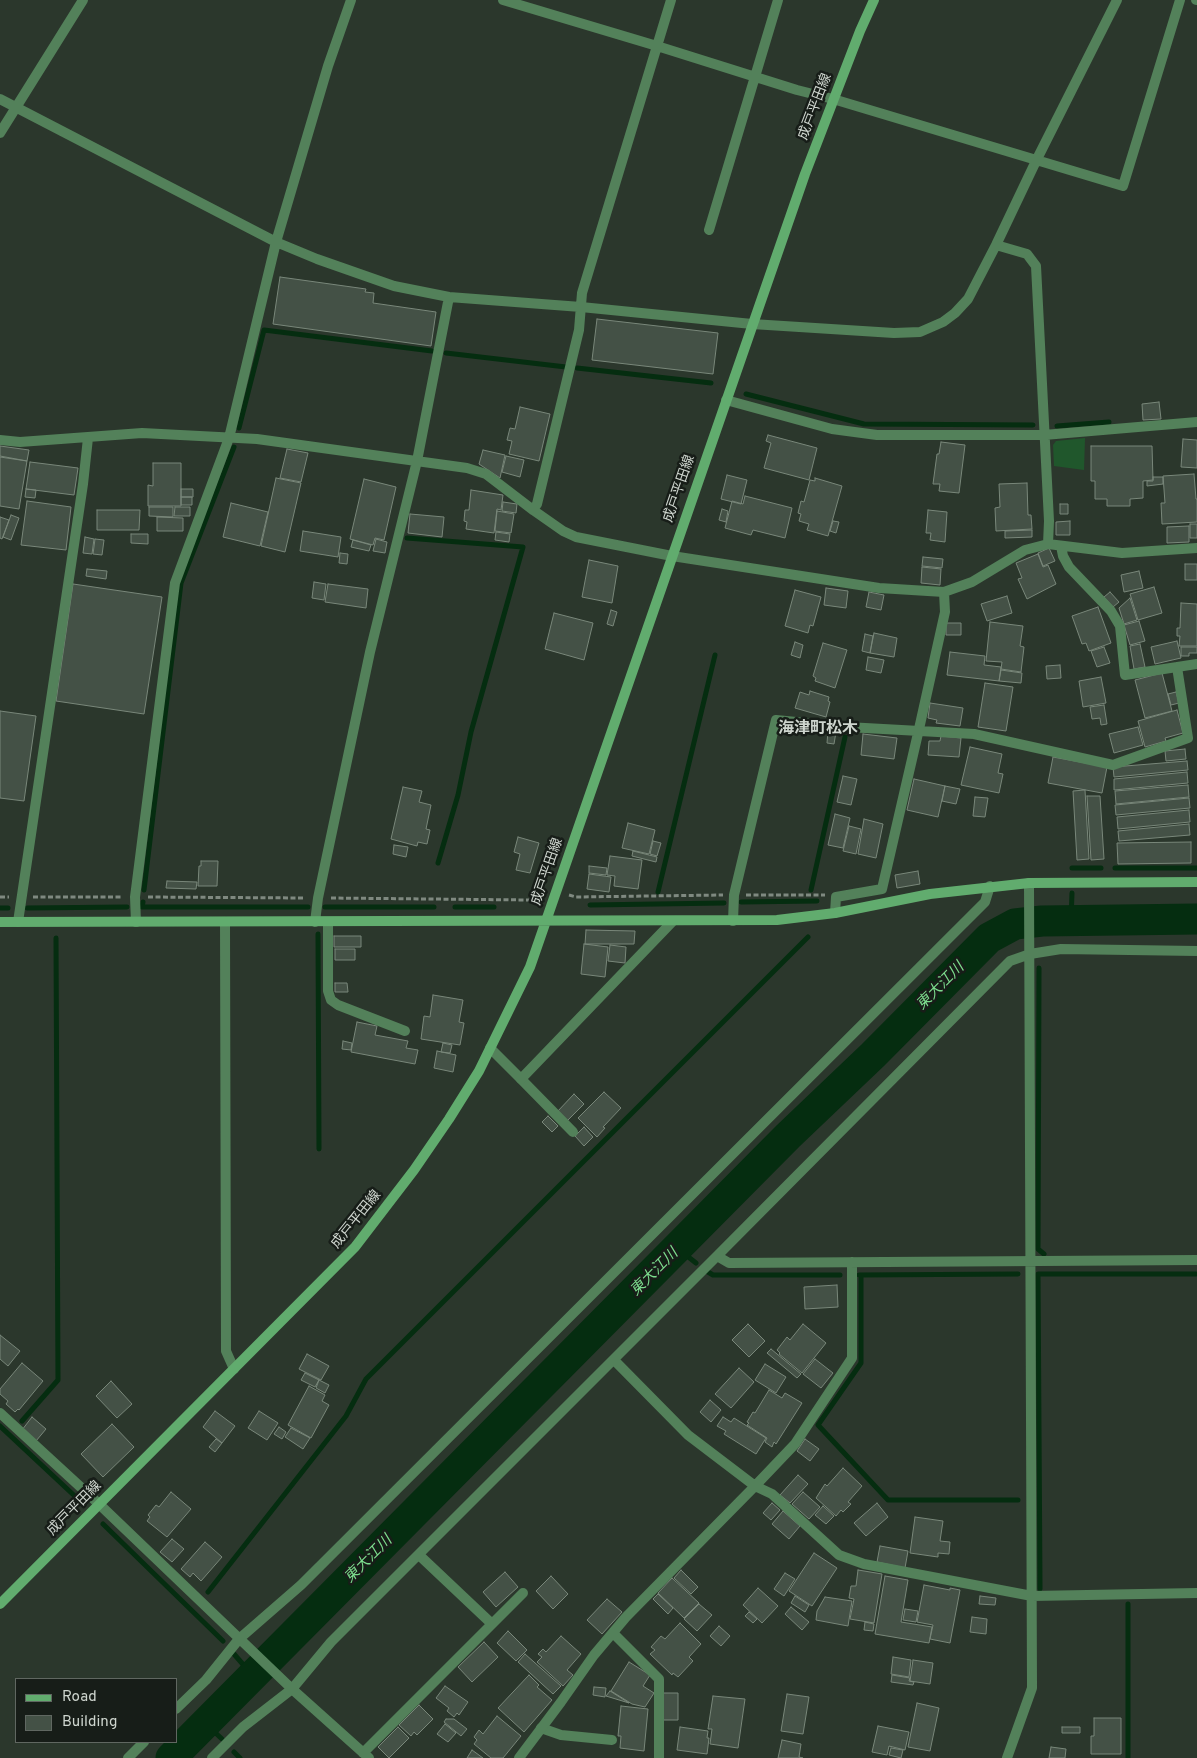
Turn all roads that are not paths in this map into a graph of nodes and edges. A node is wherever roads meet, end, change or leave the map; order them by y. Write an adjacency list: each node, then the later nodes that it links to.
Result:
1 (82, 0): 13 (street)
2 (351, 0): 17 (street)
3 (503, 0): 9 (street)
4 (671, 0): 9 (street)
5 (778, 0): 10 (street)
6 (874, 0): 12 (main road, 成戸平田線)
7 (1117, 0): 15 (street)
8 (1180, 0): 15 (street)
9 (657, 46): 10 (street); 20 (street)
10 (755, 77): 12 (street); 16 (street)
11 (0, 99): 13 (street)
12 (833, 99): 15 (street); 21 (main road, 成戸平田線)
13 (17, 107): 14 (street); 17 (street)
14 (0, 133)
15 (1036, 161): 18 (street)
16 (709, 230)
17 (276, 242): 19 (street); 26 (street)
18 (996, 245): 21 (street); 24 (street)
19 (449, 297): 20 (street); 28 (street)
20 (581, 307): 21 (street); 29 (street)
21 (752, 324): 22 (main road, 成戸平田線)
22 (726, 400): 24 (street); 33 (main road, 成戸平田線)
23 (1197, 422): 24 (street)
24 (1044, 435): 30 (street)
25 (88, 438): 26 (street); 27 (street); 45 (street)
26 (229, 438): 28 (street); 46 (street)
27 (0, 440)
28 (417, 461): 29 (street); 48 (street)
29 (533, 510): 33 (street)
30 (1048, 544): 31 (street); 34 (street)
31 (1061, 546): 32 (street); 36 (street)
32 (1197, 548)
33 (672, 556): 34 (street); 50 (main road, 成戸平田線)
34 (944, 592): 37 (street)
35 (1197, 664): 36 (street)
36 (1177, 667): 37 (street)
37 (920, 729): 41 (street); 43 (street)
38 (1197, 882): 40 (main road)
39 (990, 886): 40 (main road); 41 (main road); 73 (street)
40 (1030, 888): 51 (street)
41 (835, 913): 43 (main road)
42 (673, 921): 43 (main road); 50 (main road); 55 (street)
43 (733, 921)
44 (0, 922): 45 (main road)
45 (18, 922): 46 (main road)
46 (136, 922): 47 (main road)
47 (225, 922): 48 (main road); 62 (street)
48 (315, 922): 49 (main road)
49 (328, 922): 50 (main road); 53 (street)
50 (546, 922): 54 (main road, 成戸平田線)
51 (1030, 950): 52 (street); 57 (street); 58 (street)
52 (1197, 951)
53 (405, 1030)
54 (490, 1048): 55 (street); 62 (main road, 成戸平田線)
55 (521, 1079): 56 (street)
56 (573, 1132)
57 (717, 1256): 60 (street); 61 (street)
58 (1030, 1260): 59 (street); 60 (street); 69 (street)
59 (1197, 1260)
60 (852, 1262): 64 (street)
61 (614, 1360): 64 (street); 66 (street)
62 (234, 1369): 65 (main road, 成戸平田線)
63 (0, 1413): 65 (street)
64 (756, 1486): 69 (street); 72 (street)
65 (99, 1504): 70 (main road, 成戸平田線); 73 (street)
66 (419, 1555): 71 (street); 74 (street)
67 (523, 1593): 71 (street)
68 (1197, 1593): 69 (street)
69 (1032, 1596): 84 (street)
70 (0, 1604)
71 (492, 1624): 79 (street)
72 (613, 1633): 76 (street); 83 (street)
73 (239, 1639): 74 (street); 75 (street)
74 (288, 1685): 79 (street); 81 (street)
75 (178, 1707)
76 (541, 1728): 77 (street); 82 (street)
77 (612, 1740)
78 (143, 1743): 80 (street)
79 (366, 1755)
80 (128, 1758)
81 (212, 1758)
82 (519, 1758)
83 (660, 1758)
84 (1007, 1758)

